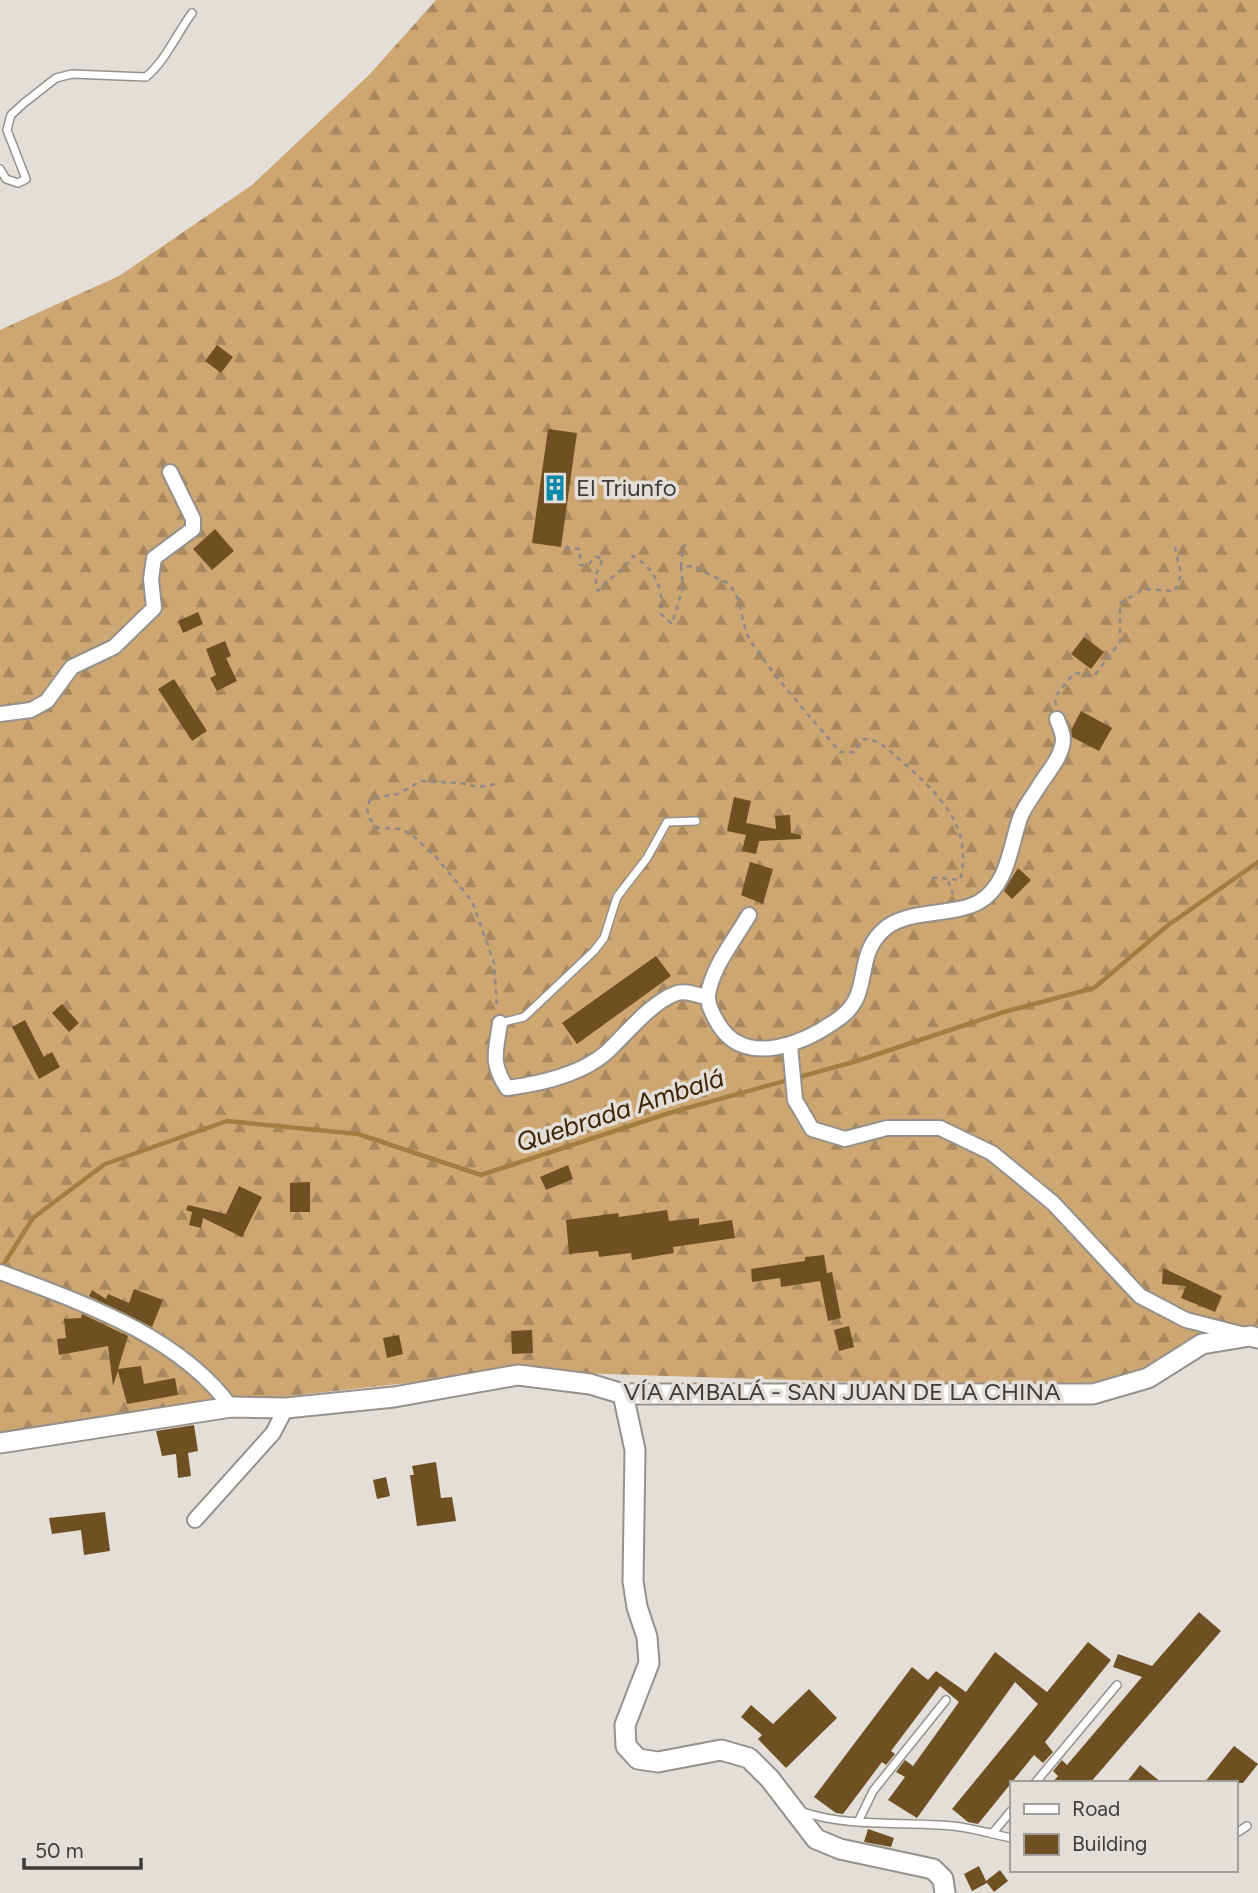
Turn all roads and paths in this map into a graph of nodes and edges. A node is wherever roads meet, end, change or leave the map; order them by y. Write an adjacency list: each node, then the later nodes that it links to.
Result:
1 (192, 13): 2 (lane)
2 (0, 169)
3 (170, 472): 8 (street)
4 (686, 544): 7 (path)
5 (1175, 547): 9 (path)
6 (565, 548): 7 (path)
7 (681, 567): 12 (path)
8 (0, 714)
9 (1057, 719): 16 (street)
10 (495, 784): 15 (path)
11 (696, 821): 15 (lane)
12 (927, 877)
13 (749, 915): 14 (street)
14 (708, 997): 15 (street); 16 (street)
15 (500, 1023)
16 (790, 1046): 18 (street)
17 (0, 1272): 20 (street)
18 (1254, 1337): 19 (street, VÍA AMBALÁ - SAN JUAN DE LA CHINA)
19 (623, 1394): 21 (street, VÍA AMBALÁ - SAN JUAN DE LA CHINA); 27 (street)
20 (231, 1407): 21 (street, VÍA AMBALÁ - SAN JUAN DE LA CHINA); 22 (street, VÍA AMBALÁ - SAN JUAN DE LA CHINA)
21 (286, 1408): 23 (street)
22 (0, 1443)
23 (195, 1520)
24 (1117, 1685): 26 (lane)
25 (946, 1700): 29 (lane)
26 (1037, 1781)
27 (789, 1807): 29 (lane); 34 (street)
28 (1010, 1812): 32 (lane)
29 (859, 1822): 32 (lane)
30 (1247, 1826): 31 (lane)
31 (1237, 1833)
32 (992, 1834): 33 (lane)
33 (1010, 1838)
34 (945, 1893)

